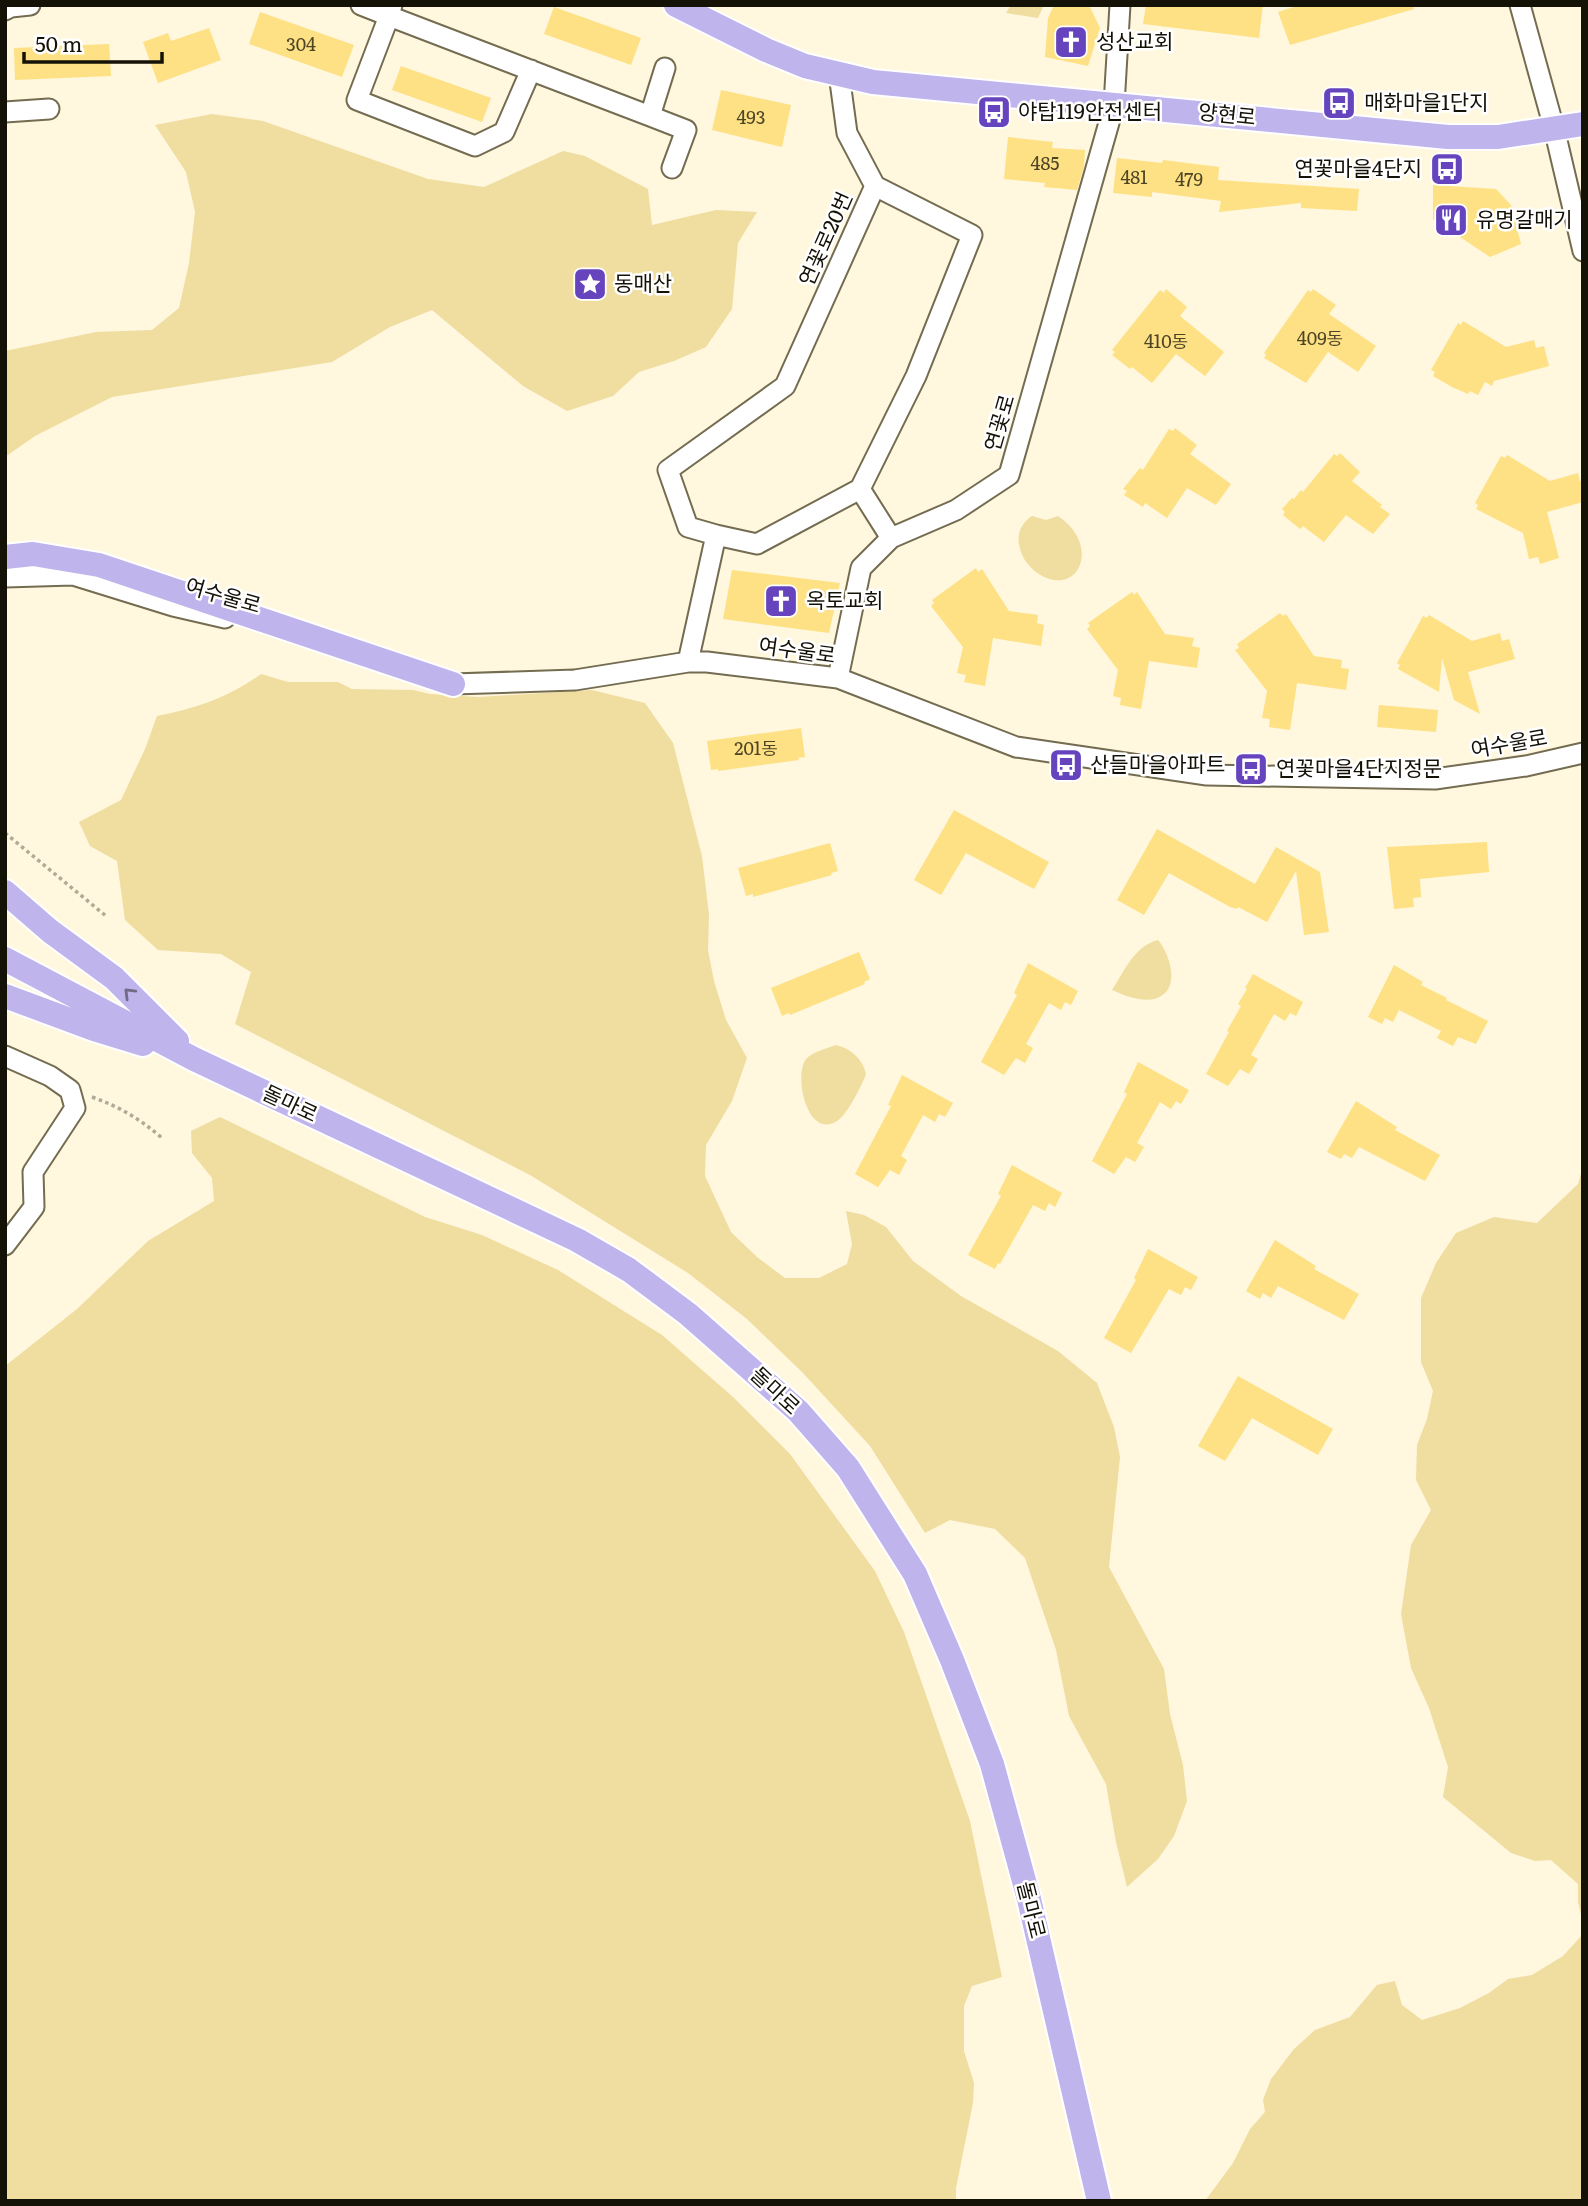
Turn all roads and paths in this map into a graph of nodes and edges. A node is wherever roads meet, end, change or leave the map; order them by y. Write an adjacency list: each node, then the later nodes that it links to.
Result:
1 (30, 5): 6 (street)
2 (361, 5): 7 (street)
3 (676, 5): 10 (main road, 양현로)
4 (1120, 5): 11 (street, 연꽃로)
5 (1520, 5): 16 (street)
6 (5, 10)
7 (391, 10): 9 (street); 9 (street)
8 (665, 68): 14 (street)
9 (531, 70): 14 (street)
10 (838, 74): 11 (main road, 양현로); 18 (street)
11 (1114, 105): 16 (main road, 양현로); 22 (street, 연꽃로)
12 (49, 109): 13 (street)
13 (5, 112)
14 (650, 116): 17 (street)
15 (1583, 124): 16 (main road, 양현로)
16 (1554, 128): 19 (street)
17 (673, 168)
18 (875, 186): 20 (street, 연꽃로20번); 21 (street, 연꽃로20번)
19 (1583, 251)
20 (860, 489): 21 (street); 22 (street)
21 (716, 536): 25 (street)
22 (891, 538): 26 (street, 연꽃로)
23 (5, 557): 27 (main road)
24 (5, 577): 27 (street, 여수울로)
25 (688, 662): 26 (street, 여수울로); 27 (street, 여수울로)
26 (838, 678): 28 (street, 여수울로)
27 (453, 684)
28 (1583, 753)
29 (5, 834): 31 (path)
30 (5, 892): 35 (main road, one-way to 30)
31 (106, 916)
32 (5, 959): 35 (main road, 돌마로)
33 (5, 996): 35 (main road)
34 (5, 1056): 36 (street)
35 (194, 1059): 39 (main road, 돌마로)
36 (70, 1090): 37 (path); 38 (street)
37 (162, 1138)
38 (5, 1245)
39 (1099, 2201)

